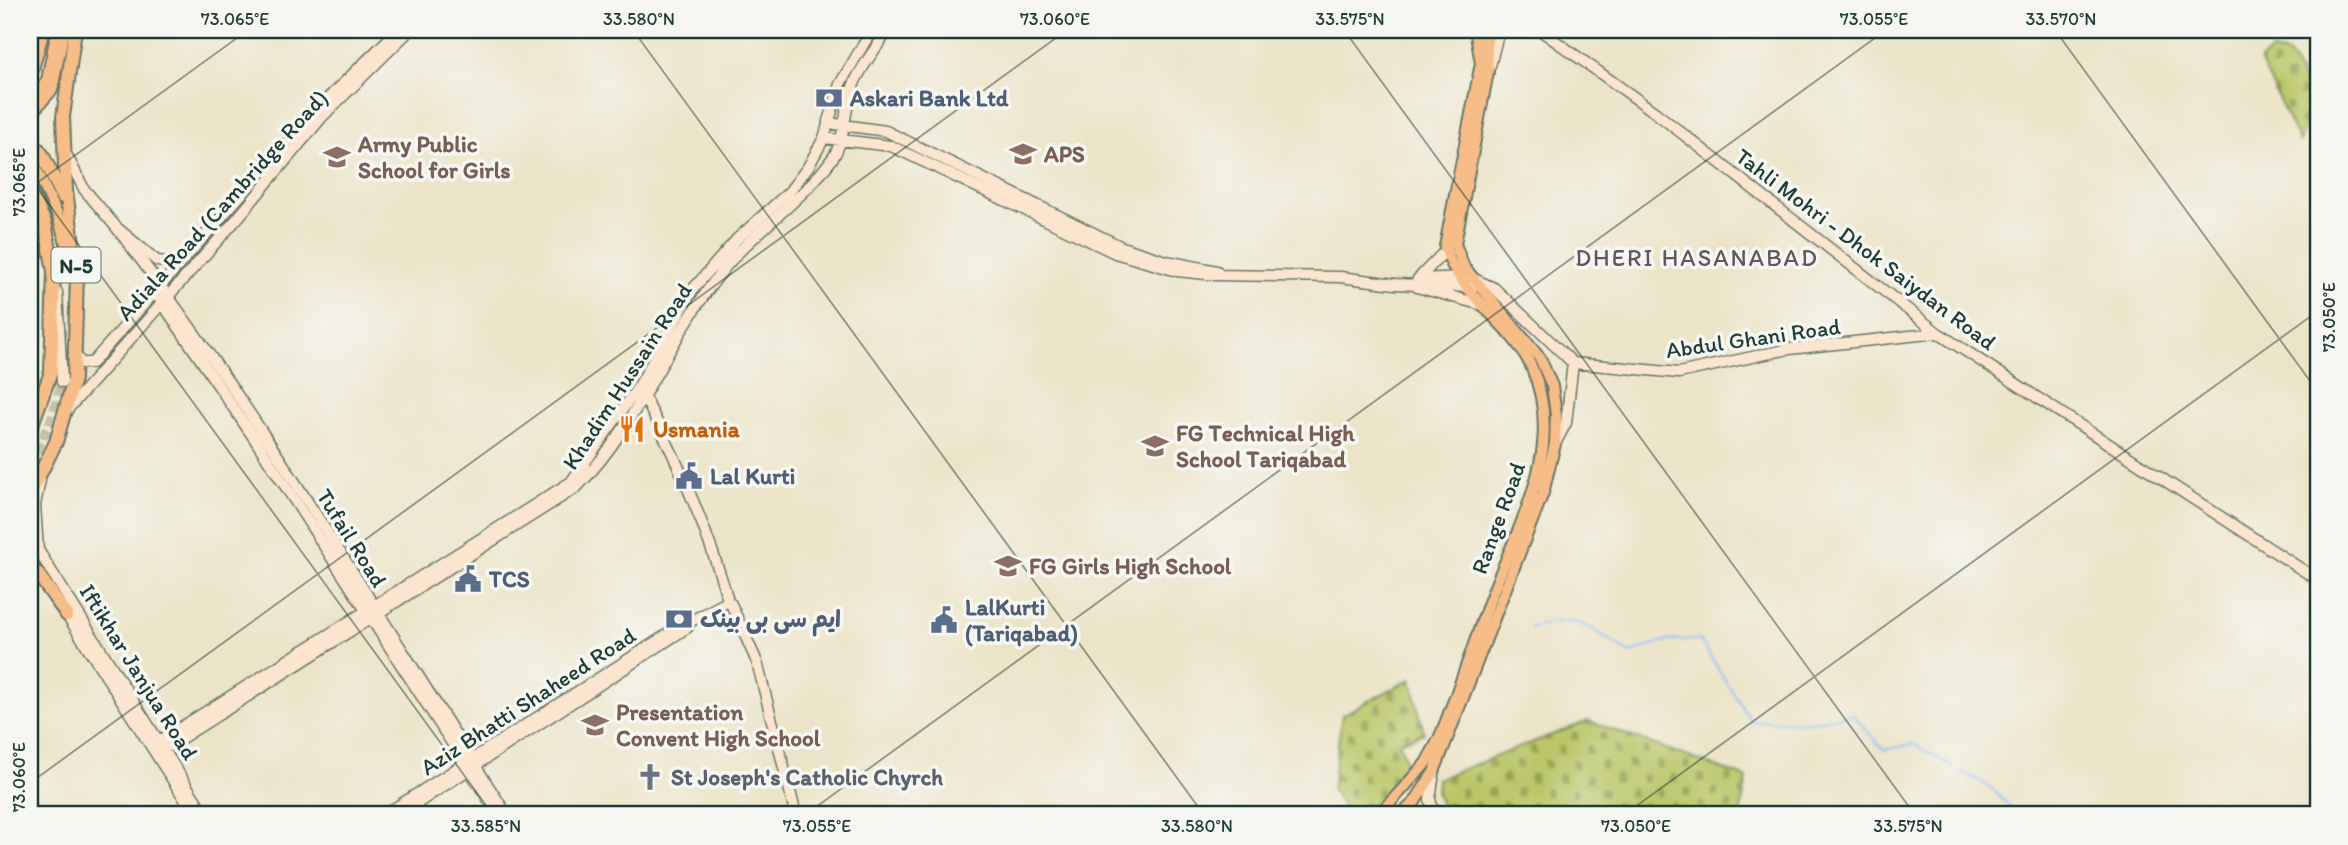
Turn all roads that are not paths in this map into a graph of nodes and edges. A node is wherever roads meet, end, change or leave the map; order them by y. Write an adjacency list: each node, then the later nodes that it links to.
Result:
1 (43, 30): 14 (highway)
2 (57, 30): 13 (main road)
3 (64, 30): 13 (main road)
4 (75, 30): 26 (highway, N-5)
5 (398, 30): 33 (main road, Adiala Road (Cambridge Road))
6 (410, 30): 41 (main road, Adiala Road (Cambridge Road))
7 (872, 30): 20 (main road, Khadim Hussain Road)
8 (888, 30): 21 (main road, Khadim Hussain Road)
9 (1475, 30): 32 (main road)
10 (1486, 30): 16 (main road)
11 (1499, 30): 16 (main road)
12 (1540, 30): 43 (main road, Tahli Mohri - Dhok Saiydan Road)
13 (58, 48): 18 (main road); 19 (main road)
14 (39, 49): 15 (highway); 17 (highway)
15 (30, 61)
16 (1488, 72): 38 (main road)
17 (30, 76)
18 (30, 105)
19 (30, 115)
20 (828, 123): 21 (main road); 23 (main road, Khadim Hussain Road)
21 (843, 125): 22 (main road); 24 (main road, Khadim Hussain Road)
22 (882, 131): 25 (main road); 35 (main road)
23 (824, 138): 24 (main road); 47 (main road, Khadim Hussain Road)
24 (839, 139): 25 (main road); 47 (main road, Khadim Hussain Road)
25 (877, 143): 35 (main road)
26 (64, 146): 30 (highway, N-5); 31 (main road)
27 (30, 150): 30 (highway)
28 (30, 156): 40 (main road)
29 (30, 191): 34 (highway)
30 (68, 207): 40 (highway, N-5)
31 (116, 227): 33 (main road); 39 (main road, Tufail Road)
32 (1446, 250): 36 (main road, Range Road); 37 (main road)
33 (180, 263): 39 (main road, Adiala Road (Cambridge Road))
34 (54, 271): 46 (main road); 49 (highway, N-5)
35 (1227, 275): 37 (main road)
36 (1460, 277): 37 (main road); 38 (main road, Range Road)
37 (1414, 281): 38 (main road); 42 (main road)
38 (1472, 281): 42 (main road, Range Road); 45 (main road); 50 (main road)
39 (157, 288): 41 (main road, Tufail Road); 44 (main road, Adiala Road (Cambridge Road))
40 (76, 290): 44 (highway, N-5)
41 (165, 299): 48 (main road, Adiala Road (Cambridge Road)); 56 (main road, Tufail Road)
42 (1486, 306): 68 (main road, Range Road)
43 (1938, 333): 45 (main road, Abdul Ghani Road); 54 (main road, Tahli Mohri - Dhok Saiydan Road)
44 (75, 353): 48 (highway, N-5)
45 (1573, 363): 50 (main road)
46 (62, 382)
47 (641, 390): 55 (main road); 56 (main road, Khadim Hussain Road)
48 (67, 410): 51 (highway, N-5)
49 (30, 430)
50 (1555, 444): 60 (main road)
51 (43, 469): 52 (highway, N-5); 58 (main road, Iftikhar Janjua Road)
52 (30, 494)
53 (30, 570): 57 (highway)
54 (2318, 580)
55 (727, 602): 59 (main road, Aziz Bhatti Shaheed Road); 67 (main road)
56 (371, 613): 58 (main road, Khadim Hussain Road); 59 (main road, Tufail Road)
57 (67, 615): 58 (main road, Iftikhar Janjua Road)
58 (160, 745): 61 (main road, Iftikhar Janjua Road); 62 (main road, Iftikhar Janjua Road)
59 (471, 766): 63 (main road, Aziz Bhatti Shaheed Road); 64 (main road, Aziz Bhatti Shaheed Road); 65 (main road, Tufail Road); 66 (main road, Tufail Road)
60 (1434, 772): 69 (main road); 70 (main road)
61 (195, 815)
62 (205, 815)
63 (384, 815)
64 (399, 815)
65 (499, 815)
66 (507, 815)
67 (796, 815)
68 (1379, 815)
69 (1400, 815)
70 (1434, 815)

